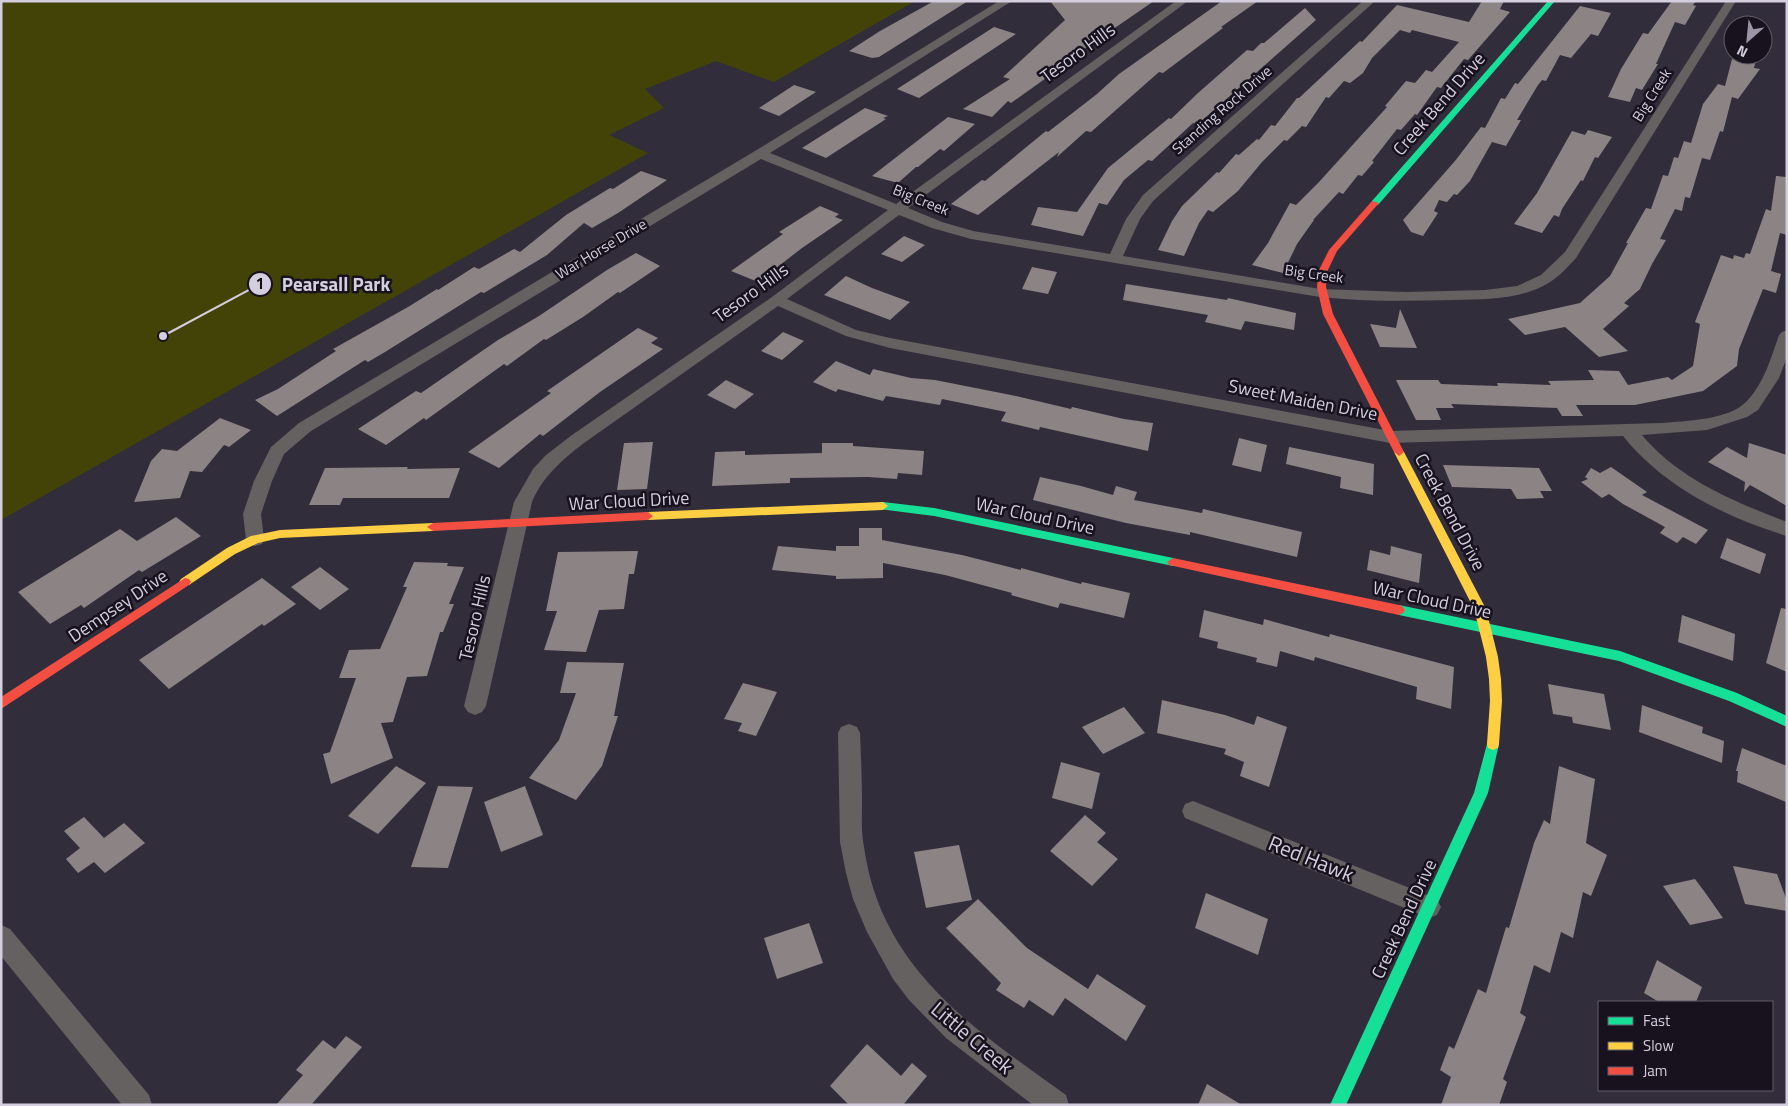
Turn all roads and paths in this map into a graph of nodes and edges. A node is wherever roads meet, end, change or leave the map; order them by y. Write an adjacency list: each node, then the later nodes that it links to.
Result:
1 (1007, 1): 6 (street, War Horse Drive)
2 (1184, 1): 7 (street, Tesoro Hills)
3 (1370, 1): 8 (street, Standing Rock Drive)
4 (1552, 1): 9 (street, Creek Bend Drive)
5 (1731, 1): 9 (street, Big Creek)
6 (760, 154): 7 (street, Big Creek); 17 (street, War Horse Drive)
7 (898, 209): 8 (street, Big Creek); 10 (street, Tesoro Hills)
8 (1115, 258): 9 (street, Big Creek)
9 (1320, 293): 14 (street, Creek Bend Drive)
10 (777, 300): 14 (street, Sweet Maiden Drive); 15 (street, Tesoro Hills)
11 (1787, 335): 12 (street, Sweet Maiden Drive)
12 (1779, 380): 13 (street, Sweet Maiden Drive)
13 (1628, 430): 14 (street, Sweet Maiden Drive); 16 (street)
14 (1390, 436): 18 (street, Creek Bend Drive)
15 (518, 524): 17 (street, War Cloud Drive); 18 (street, War Cloud Drive); 20 (street, Tesoro Hills)
16 (1787, 529)
17 (255, 540): 19 (street, Dempsey Drive)
18 (1486, 630): 21 (street, War Cloud Drive); 24 (street, Creek Bend Drive)
19 (1, 704)
20 (475, 706)
21 (1787, 722)
22 (850, 733): 27 (street, Little Creek)
23 (1193, 811): 24 (street, Red Hawk)
24 (1429, 907): 28 (street, Creek Bend Drive)
25 (1, 937): 26 (street)
26 (139, 1105)
27 (1056, 1105)
28 (1338, 1105)

